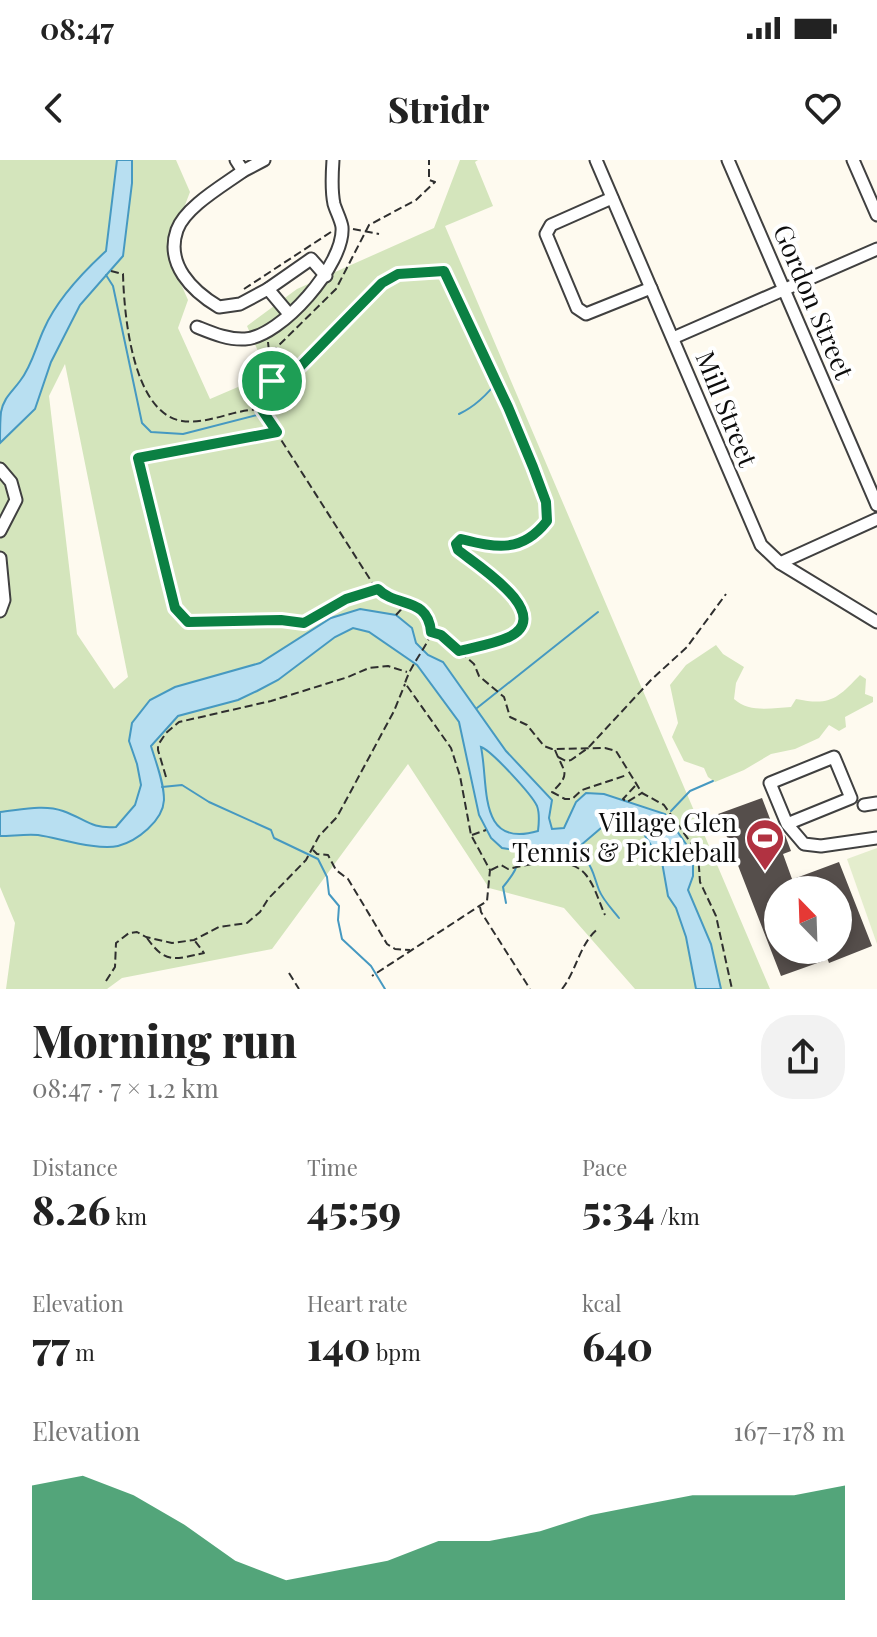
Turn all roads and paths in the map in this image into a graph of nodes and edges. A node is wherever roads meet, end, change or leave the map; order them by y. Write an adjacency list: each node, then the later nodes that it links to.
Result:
1 (236, 160): 8 (street)
2 (264, 160): 8 (street)
3 (333, 160): 15 (street)
4 (429, 160): 23 (path)
5 (596, 160): 9 (street, Mill Street)
6 (728, 160): 18 (street, Gordon Street)
7 (853, 160): 10 (street)
8 (243, 171): 17 (street)
9 (612, 198): 16 (street, Mill Street); 16 (street)
10 (877, 215)
11 (877, 249): 18 (street)
12 (452, 270): 14 (path)
13 (111, 271): 26 (path)
14 (444, 271): 25 (path); 41 (path)
15 (326, 276): 17 (street); 19 (street)
16 (651, 288): 22 (street, Mill Street)
17 (268, 289): 19 (street)
18 (784, 290): 22 (street); 29 (street, Gordon Street)
19 (289, 314): 21 (street)
20 (197, 327): 21 (street)
21 (266, 333): 23 (path)
22 (673, 338): 33 (street, Mill Street)
23 (270, 354): 24 (path)
24 (272, 381): 25 (path); 26 (path)
25 (286, 381): 26 (path)
26 (262, 410): 27 (path)
27 (277, 432): 34 (path); 34 (path)
28 (0, 469): 31 (street)
29 (877, 505)
30 (877, 519): 33 (street)
31 (0, 530)
32 (0, 558): 37 (street)
33 (780, 563): 39 (street, Mill Street)
34 (378, 589): 36 (path)
35 (726, 594): 44 (path)
36 (408, 602): 38 (path); 40 (path)
37 (0, 611)
38 (396, 615)
39 (877, 622)
40 (431, 632): 41 (path); 42 (path)
41 (459, 651): 45 (path)
42 (409, 670): 43 (path); 48 (path)
43 (405, 683): 55 (path); 57 (path)
44 (588, 748): 45 (path); 46 (path); 47 (path)
45 (554, 749): 46 (path)
46 (558, 757): 47 (path)
47 (629, 774): 49 (path)
48 (166, 777)
49 (636, 785): 50 (path); 50 (path)
50 (642, 793): 71 (path)
51 (877, 803): 52 (street)
52 (864, 805)
53 (787, 824): 53 (street); 56 (street)
54 (486, 830): 55 (path)
55 (471, 835): 58 (path)
56 (877, 838)
57 (312, 850): 63 (path); 64 (path)
58 (490, 870): 59 (path); 60 (path)
59 (480, 906): 64 (path); 69 (path)
60 (605, 915)
61 (599, 928): 70 (path)
62 (146, 937): 63 (path); 63 (path); 67 (path)
63 (194, 940)
64 (412, 950): 66 (path)
65 (289, 973): 68 (path)
66 (372, 976)
67 (106, 981)
68 (299, 989)
69 (530, 989)
70 (562, 989)
71 (732, 989)

